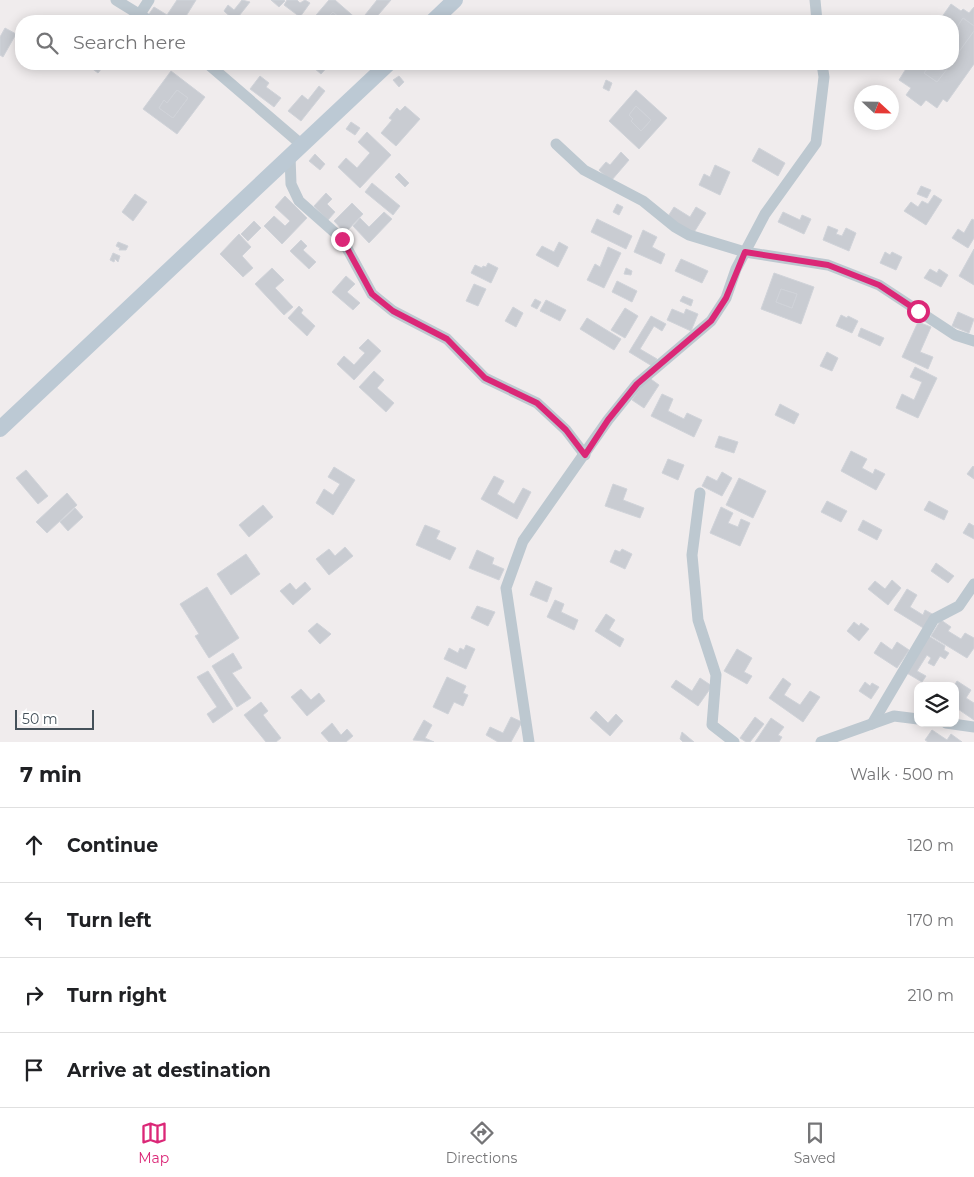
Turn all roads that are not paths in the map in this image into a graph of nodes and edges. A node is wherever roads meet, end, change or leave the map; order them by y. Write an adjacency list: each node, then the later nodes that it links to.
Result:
1 (116, 0): 5 (street)
2 (149, 0): 5 (street)
3 (455, 0): 6 (main road)
4 (815, 0): 7 (street)
5 (140, 14)
6 (439, 15)
7 (816, 15)
8 (214, 70): 12 (street)
9 (382, 70): 12 (main road)
10 (823, 70): 13 (street)
11 (556, 144): 13 (street)
12 (296, 151): 15 (main road); 16 (street)
13 (745, 252): 14 (street); 16 (street)
14 (974, 341)
15 (0, 429)
16 (585, 455): 24 (street)
17 (700, 492): 23 (street)
18 (974, 584): 20 (street)
19 (914, 718): 20 (street)
20 (872, 724): 25 (street)
21 (959, 725): 22 (street)
22 (974, 727)
23 (732, 741)
24 (528, 742)
25 (821, 742)

